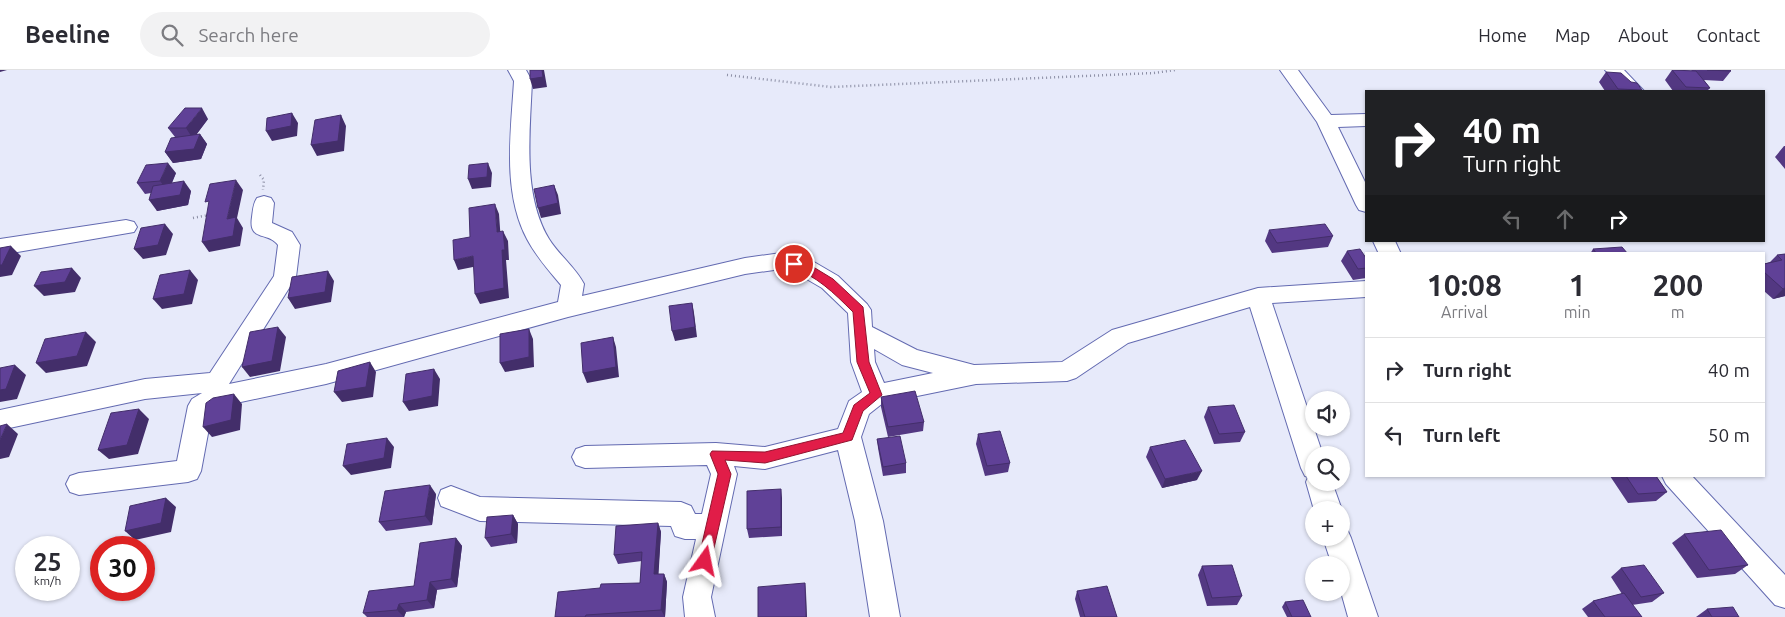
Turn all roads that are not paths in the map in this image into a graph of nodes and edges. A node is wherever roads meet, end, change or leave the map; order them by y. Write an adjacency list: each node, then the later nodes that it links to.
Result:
1 (518, 70): 13 (street)
2 (1289, 70): 6 (street)
3 (1614, 70): 4 (street)
4 (1634, 90)
5 (1365, 120): 6 (street)
6 (1326, 121): 8 (street)
7 (264, 203): 16 (street)
8 (1365, 203)
9 (126, 227): 10 (street)
10 (0, 247)
11 (1365, 290): 12 (street)
12 (1258, 296): 15 (street); 20 (street)
13 (568, 308): 14 (street); 16 (street)
14 (862, 332): 15 (street); 17 (street)
15 (976, 374): 17 (street)
16 (216, 389): 18 (street); 24 (street)
17 (876, 395): 19 (street)
18 (0, 420)
19 (848, 436): 21 (street); 30 (street)
20 (1307, 446)
21 (716, 454): 22 (street); 26 (street)
22 (585, 457)
23 (1677, 477): 28 (street)
24 (79, 484)
25 (451, 498): 26 (street)
26 (712, 526): 29 (street)
27 (1340, 546): 31 (street)
28 (1785, 595)
29 (700, 617)
30 (885, 617)
31 (1363, 617)

